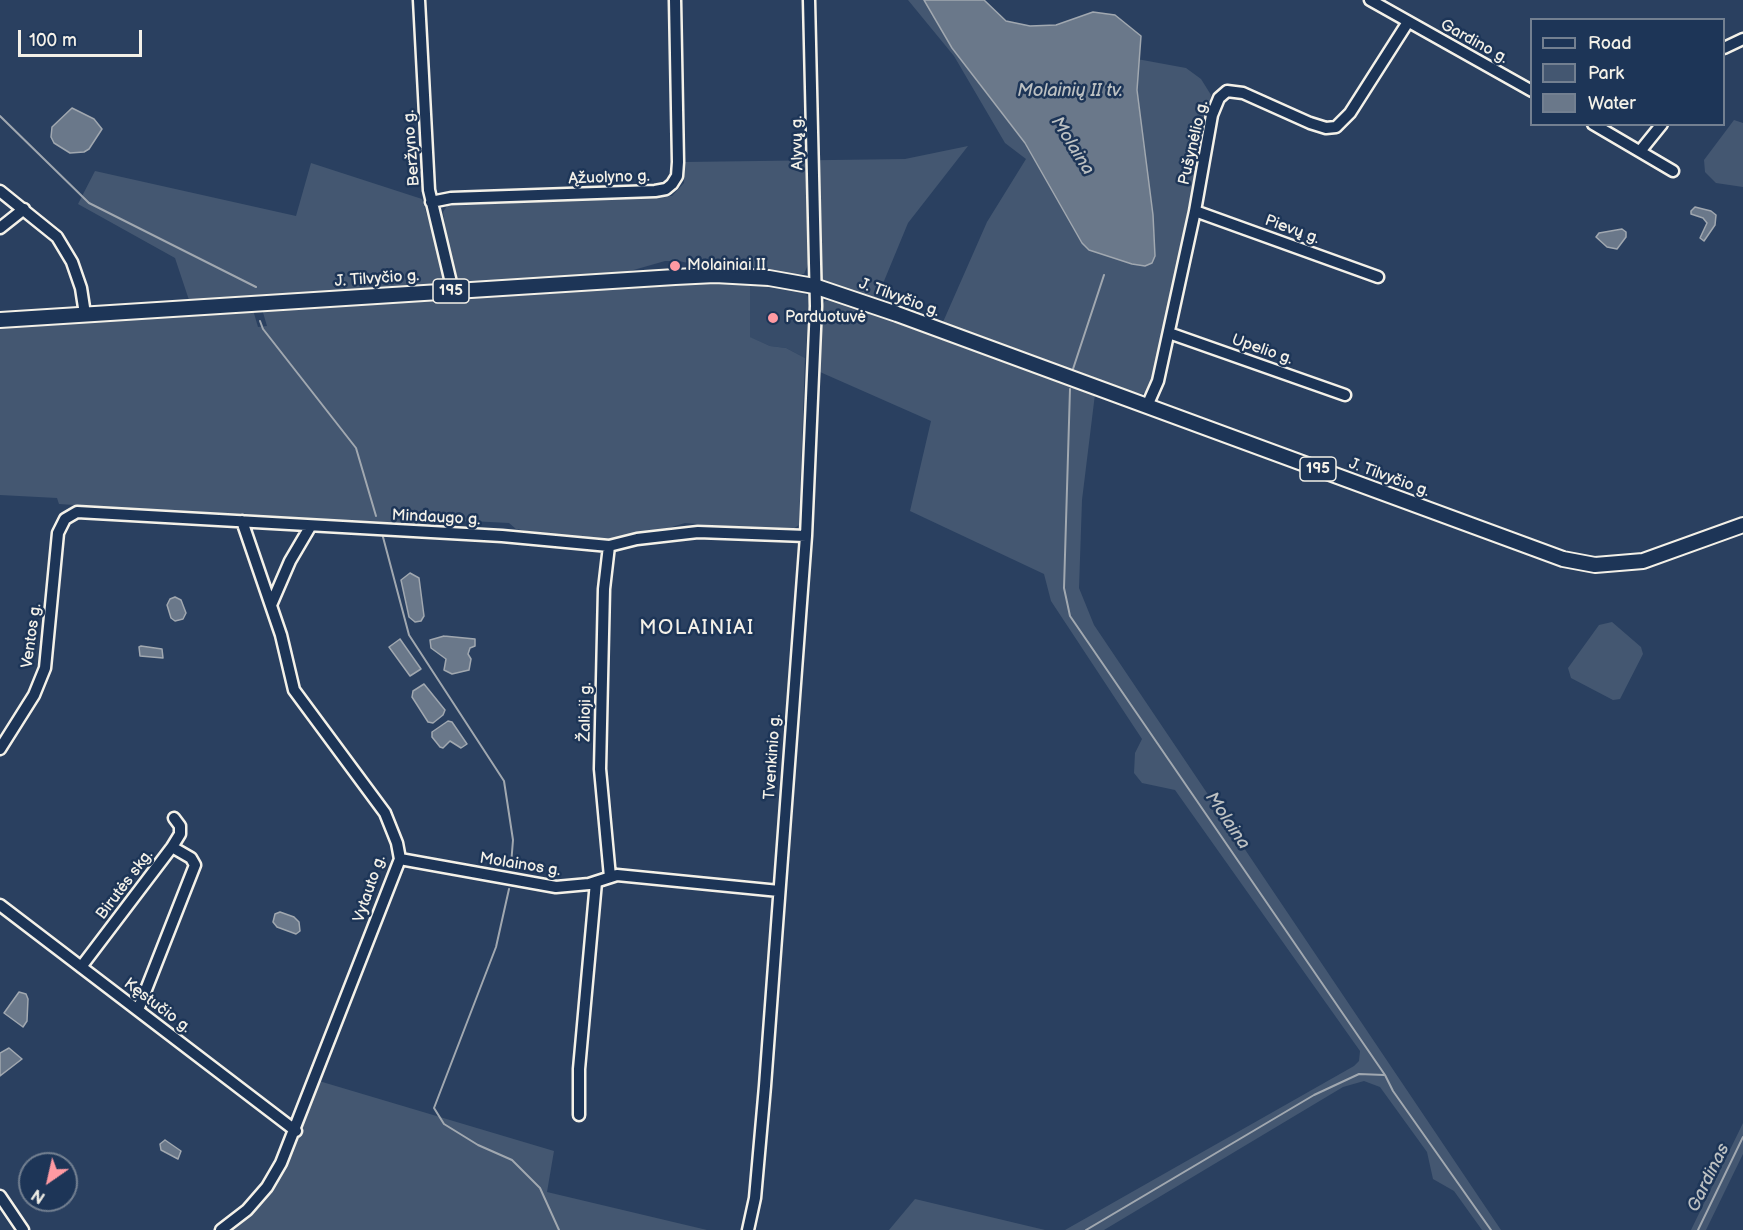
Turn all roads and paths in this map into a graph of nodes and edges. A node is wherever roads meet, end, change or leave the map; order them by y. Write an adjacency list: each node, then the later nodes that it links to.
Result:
1 (419, 0): 14 (street, Beržyno g.)
2 (675, 0): 14 (street, Ąžuolyno g.)
3 (809, 0): 19 (street, Alyvų g.)
4 (1371, 0): 5 (street, Gardino g.)
5 (1408, 22): 8 (street, Gardino g.); 16 (street, Pušynėlio g.)
6 (1743, 39): 7 (street)
7 (1725, 48)
8 (1530, 90)
9 (1597, 126): 11 (street)
10 (1660, 126): 11 (street)
11 (1641, 150): 12 (street)
12 (1673, 171)
13 (0, 191): 15 (street)
14 (431, 202): 20 (street, Beržyno g.)
15 (24, 209): 17 (street); 21 (street)
16 (1195, 211): 18 (street, Pievų g.); 23 (street, Pušynėlio g.)
17 (0, 228)
18 (1378, 277)
19 (814, 286): 20 (main road, J. Tilvyčio g. / 195); 25 (main road, J. Tilvyčio g. / 195); 30 (street, Tvenkinio g.)
20 (453, 291): 21 (main road, J. Tilvyčio g. / 195)
21 (85, 314): 22 (main road, J. Tilvyčio g. / 195)
22 (0, 320)
23 (1169, 333): 24 (street, Upelio g.); 25 (street, Pušynėlio g.)
24 (1345, 395)
25 (1147, 406): 29 (main road, J. Tilvyčio g. / 195)
26 (65, 519): 27 (street, Mindaugo g.); 33 (street, Ventos g.)
27 (243, 521): 28 (street, Mindaugo g.); 32 (street, Vytauto g.)
28 (310, 527): 31 (street, Mindaugo g.); 32 (street)
29 (1741, 528)
30 (806, 536): 31 (street, Mindaugo g.); 39 (street, Tvenkinio g.)
31 (609, 546): 37 (street, Žalioji g.)
32 (271, 605): 36 (street, Vytauto g.)
33 (0, 749)
34 (174, 818): 35 (street, Birutės skg.)
35 (172, 847): 41 (street, Birutės skg.); 42 (street)
36 (399, 859): 38 (street, Molainos g.); 44 (street, Vytauto g.)
37 (610, 877): 38 (street, Molainos g.); 39 (street, Molainos g.)
38 (596, 882): 43 (street)
39 (779, 891): 48 (street, Tvenkinio g.)
40 (0, 904): 41 (street, Kęstučio g.)
41 (81, 967): 42 (street, Kęstučio g.)
42 (138, 1011): 44 (street, Kęstučio g.)
43 (579, 1115)
44 (296, 1131): 47 (street, Vytauto g.)
45 (0, 1196): 46 (street)
46 (23, 1230)
47 (221, 1230)
48 (748, 1230)

